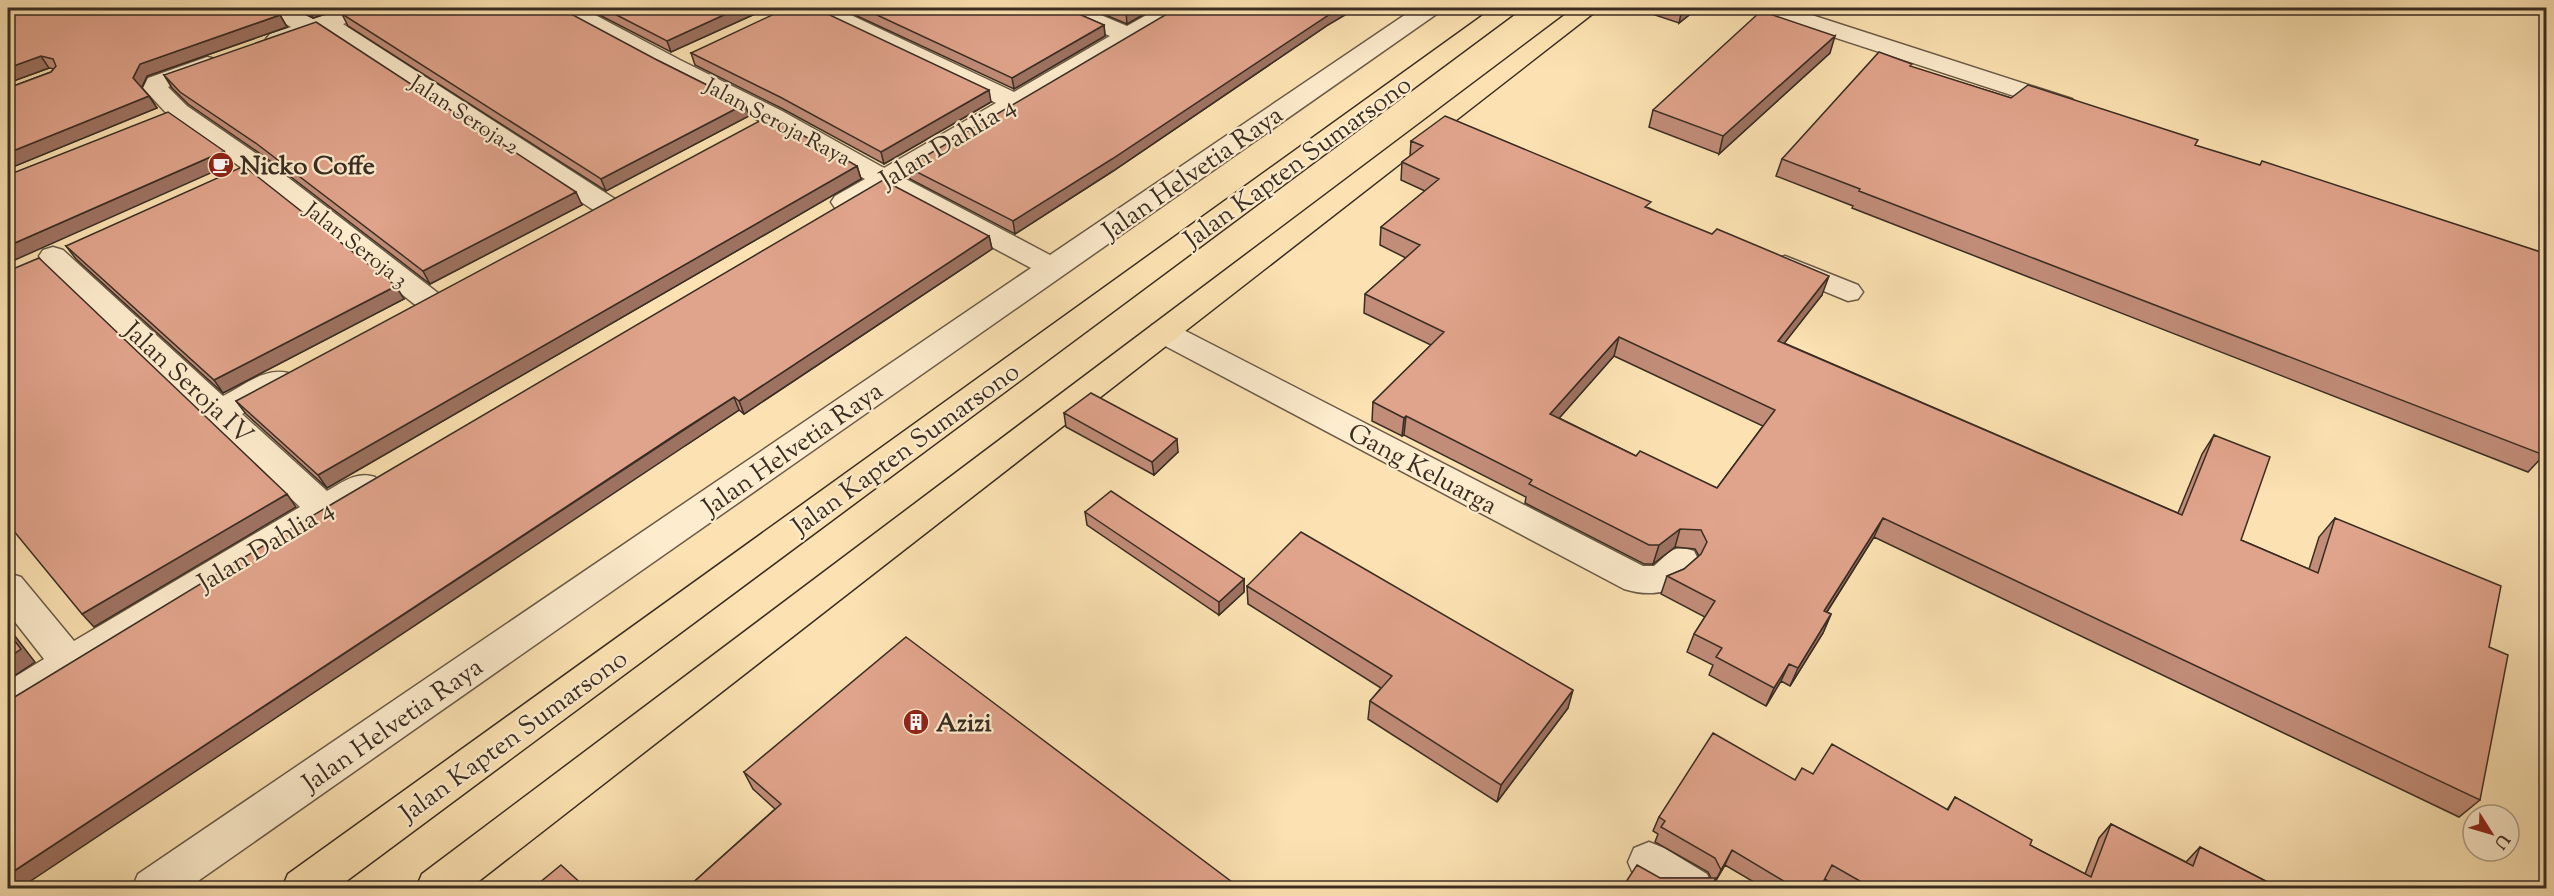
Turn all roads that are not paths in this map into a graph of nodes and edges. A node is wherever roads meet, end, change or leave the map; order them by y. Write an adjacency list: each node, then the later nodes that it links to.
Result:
1 (54, 8): 2 (street)
2 (94, 8)
3 (275, 8): 13 (street, Jalan Seroja 2)
4 (369, 8): 13 (street)
5 (566, 8): 19 (street, Jalan Seroja Raya)
6 (819, 8): 17 (street)
7 (1066, 8): 14 (street)
8 (1175, 8): 14 (street, Jalan Dahlia 4)
9 (1430, 8): 28 (street, Jalan Helvetia Raya)
10 (1507, 8): 42 (highway, Jalan Kapten Sumarsono)
11 (1588, 8): 31 (highway, Jalan Kapten Sumarsono)
12 (1768, 8): 18 (street)
13 (318, 26): 15 (street); 24 (street, Jalan Seroja 2)
14 (1128, 35): 17 (street, Jalan Dahlia 4)
15 (257, 46)
16 (225, 58): 21 (street, Jalan Seroja 3)
17 (1015, 102): 23 (street, Jalan Dahlia 4)
18 (2086, 111)
19 (773, 116): 20 (street); 23 (street, Jalan Seroja Raya)
20 (742, 132)
21 (255, 165): 22 (street); 30 (street, Jalan Seroja 3)
22 (223, 179)
23 (885, 179): 25 (street, Jalan Dahlia 4); 28 (street, Jalan Seroja Raya)
24 (605, 205)
25 (824, 215)
26 (1760, 255): 29 (street)
27 (51, 257): 33 (street, Jalan Seroja IV)
28 (1052, 268): 41 (street, Jalan Helvetia Raya)
29 (1848, 292)
30 (398, 317)
31 (1163, 332): 36 (street, Gang Keluarga); 43 (highway, Jalan Kapten Sumarsono)
32 (304, 367): 33 (street)
33 (222, 411): 35 (street, Jalan Seroja IV)
34 (385, 473): 35 (street, Jalan Dahlia 4)
35 (324, 509): 38 (street, Jalan Dahlia 4)
36 (1681, 561)
37 (8, 587): 38 (street)
38 (69, 663): 39 (street, Jalan Dahlia 4)
39 (8, 700)
40 (1649, 862): 44 (street)
41 (153, 888)
42 (303, 888)
43 (437, 888)
44 (1692, 888)

